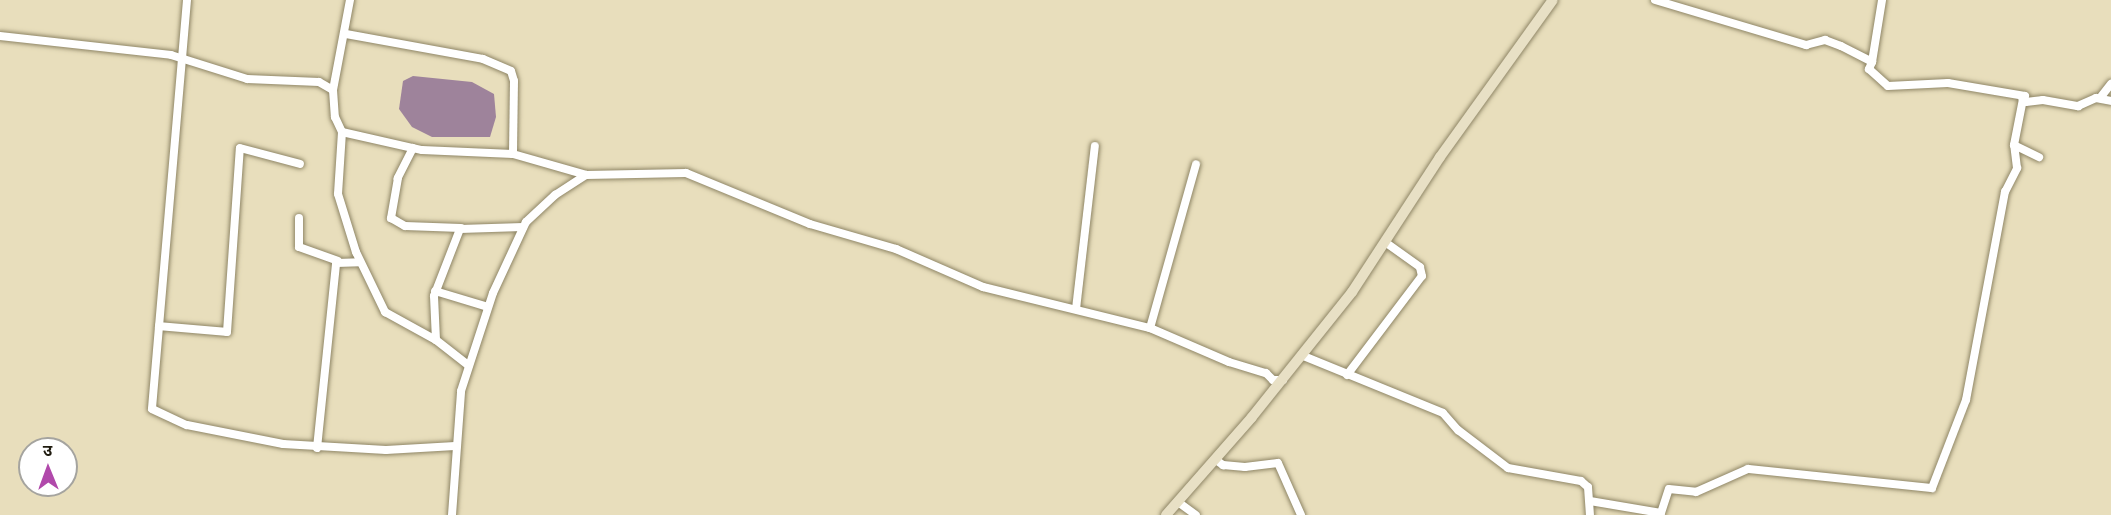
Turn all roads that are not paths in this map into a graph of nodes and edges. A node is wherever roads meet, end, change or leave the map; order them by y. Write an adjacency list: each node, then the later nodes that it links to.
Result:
1 (187, 0): 8 (street)
2 (350, 0): 6 (street)
3 (1553, 0): 27 (street)
4 (1655, 0): 9 (street)
5 (1882, 0): 9 (street)
6 (346, 34): 11 (street); 19 (street)
7 (0, 36): 8 (street)
8 (184, 57): 11 (street); 33 (street)
9 (1872, 62): 13 (street)
10 (2111, 84): 12 (street)
11 (333, 90): 15 (street)
12 (2100, 98): 13 (street); 14 (street)
13 (2023, 99): 16 (street)
14 (2111, 101)
15 (342, 132): 18 (street); 29 (street)
16 (2014, 145): 20 (street); 43 (street)
17 (1095, 146): 32 (street)
18 (412, 148): 19 (street); 26 (street)
19 (513, 154): 23 (street)
20 (2039, 157)
21 (300, 164): 33 (street)
22 (1196, 164): 34 (street)
23 (586, 175): 25 (street); 32 (street)
24 (299, 218): 28 (street)
25 (524, 227): 26 (street); 31 (street)
26 (461, 228): 30 (street)
27 (1385, 242): 36 (street); 38 (street)
28 (338, 261): 29 (street); 41 (street)
29 (360, 262): 35 (street)
30 (435, 291): 31 (street); 35 (street)
31 (488, 307): 37 (street)
32 (1076, 309): 34 (street)
33 (159, 326): 41 (street)
34 (1150, 328): 39 (street)
35 (436, 340): 37 (street)
36 (1300, 355): 38 (street); 39 (street)
37 (468, 365): 40 (street)
38 (1347, 375): 43 (street)
39 (1283, 380): 42 (street)
40 (455, 446): 41 (street); 45 (street)
41 (317, 448)
42 (1216, 460): 44 (street); 48 (street)
43 (1590, 501): 49 (street)
44 (1178, 502): 46 (street); 47 (street)
45 (452, 515)
46 (1166, 515)
47 (1196, 515)
48 (1301, 515)
49 (1590, 515)

